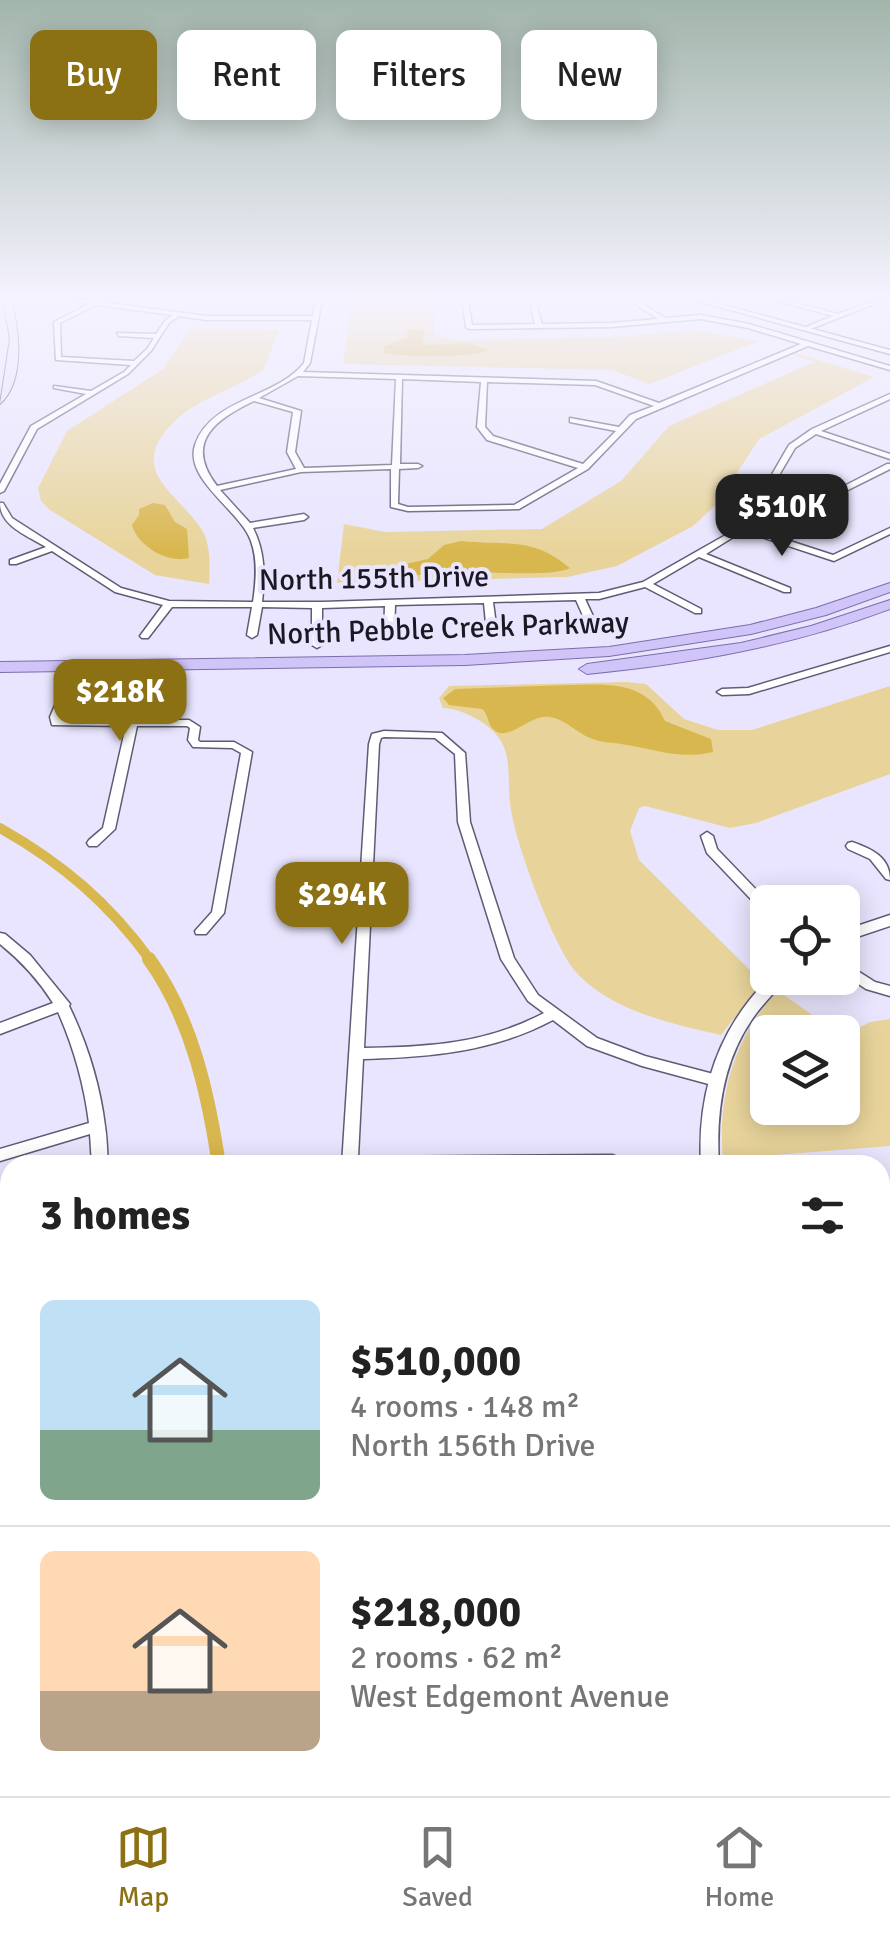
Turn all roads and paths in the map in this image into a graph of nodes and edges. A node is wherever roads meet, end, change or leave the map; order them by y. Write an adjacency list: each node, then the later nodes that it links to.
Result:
1 (105, 384): 8 (street)
2 (280, 384): 10 (street)
3 (399, 384): 16 (street)
4 (484, 384): 19 (street)
5 (598, 384): 11 (street)
6 (706, 384): 11 (street)
7 (56, 387): 8 (street)
8 (91, 393): 22 (street)
9 (890, 396): 14 (street)
10 (255, 398): 20 (street); 21 (street)
11 (656, 404): 13 (street)
12 (573, 420): 13 (street)
13 (620, 428): 19 (street)
14 (815, 431): 15 (street); 23 (street)
15 (890, 457)
16 (395, 466): 17 (street); 19 (street); 20 (street)
17 (418, 466)
18 (890, 466): 23 (street)
19 (584, 467)
20 (301, 470): 21 (street)
21 (215, 489): 26 (street)
22 (0, 491)
23 (764, 496): 27 (street)
24 (0, 505): 29 (street, North 155th Drive)
25 (304, 517): 26 (street)
26 (249, 526): 40 (street)
27 (742, 528): 28 (street); 30 (street, North 155th Drive)
28 (890, 531)
29 (52, 548): 31 (street); 38 (street, North 155th Drive)
30 (698, 554): 32 (street, North 155th Drive); 34 (street)
31 (14, 562)
32 (646, 584): 35 (street, North 155th Drive); 42 (street)
33 (890, 586): 49 (main road, North Pebble Creek Parkway)
34 (787, 590)
35 (580, 598): 36 (street, North 155th Drive); 43 (street)
36 (488, 600): 37 (street, North 155th Drive); 44 (street)
37 (390, 603): 41 (street, North 155th Drive); 45 (street)
38 (169, 604): 40 (street, North 155th Drive); 47 (street)
39 (890, 604): 49 (main road, North Pebble Creek Parkway)
40 (258, 605): 41 (street, North 155th Drive); 46 (street)
41 (317, 605): 49 (street)
42 (698, 612)
43 (593, 627)
44 (492, 633)
45 (390, 634)
46 (252, 635)
47 (145, 636)
48 (890, 649): 53 (street)
49 (316, 660): 51 (main road, North Pebble Creek Parkway)
50 (0, 666): 51 (main road, North Pebble Creek Parkway)
51 (74, 671): 52 (main road, North Pebble Creek Parkway); 54 (street)
52 (0, 678)
53 (722, 692)
54 (132, 723): 56 (street); 61 (street)
55 (707, 836): 59 (street)
56 (93, 843)
57 (852, 846): 58 (street)
58 (890, 876)
59 (750, 891)
60 (890, 920): 62 (street)
61 (200, 931)
62 (860, 931)
63 (0, 938): 67 (street)
64 (860, 979): 65 (street)
65 (890, 990)
66 (765, 995): 71 (street)
67 (63, 1004): 69 (street); 72 (street)
68 (552, 1015): 70 (street); 70 (street); 71 (street)
69 (0, 1029)
70 (357, 1054): 75 (street)
71 (716, 1080): 76 (street)
72 (98, 1126): 73 (street); 74 (street)
73 (0, 1155)
74 (99, 1155)
75 (351, 1155)
76 (710, 1155)

